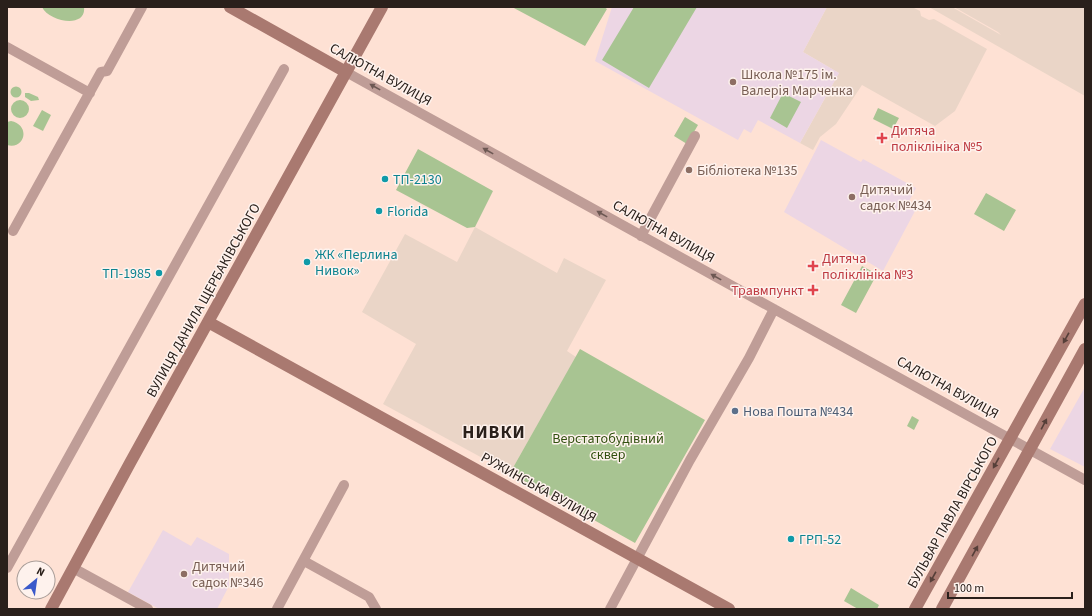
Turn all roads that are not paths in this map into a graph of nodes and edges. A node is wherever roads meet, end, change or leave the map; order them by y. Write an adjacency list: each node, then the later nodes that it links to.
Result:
1 (142, 7): 7 (street)
2 (230, 7): 6 (street, САЛЮТНА ВУЛИЦЯ)
3 (382, 7): 6 (street, ВУЛИЦЯ ДАНИЛА ЩЕРБАКІВСЬКОГО)
4 (7, 47): 7 (street)
5 (284, 69): 21 (street)
6 (346, 72): 10 (street, САЛЮТНА ВУЛИЦЯ, one-way to 6); 13 (street, ВУЛИЦЯ ДАНИЛА ЩЕРБАКІВСЬКОГО)
7 (90, 93): 9 (street)
8 (695, 136): 10 (street)
9 (13, 231)
10 (642, 236): 12 (street, САЛЮТНА ВУЛИЦЯ, one-way to 10)
11 (1085, 304): 15 (street, БУЛЬВАР ПАВЛА ВІРСЬКОГО, one-way to 15)
12 (774, 309): 15 (street, САЛЮТНА ВУЛИЦЯ); 19 (street)
13 (208, 322): 19 (street, РУЖИНСЬКА ВУЛИЦЯ); 22 (street, ВУЛИЦЯ ДАНИЛА ЩЕРБАКІВСЬКОГО)
14 (1085, 349): 16 (street, one-way to 14)
15 (1010, 438): 16 (street, САЛЮТНА ВУЛИЦЯ); 29 (street, БУЛЬВАР ПАВЛА ВІРСЬКОГО, one-way to 29)
16 (1030, 450): 17 (street, САЛЮТНА ВУЛИЦЯ); 30 (street, one-way to 16)
17 (1085, 480)
18 (344, 486): 20 (street)
19 (637, 558): 27 (street); 28 (street, РУЖИНСЬКА ВУЛИЦЯ)
20 (304, 561): 25 (street); 26 (street)
21 (7, 568)
22 (73, 568): 23 (street, ВУЛИЦЯ ДАНИЛА ЩЕРБАКІВСЬКОГО); 24 (street)
23 (51, 609)
24 (148, 609)
25 (277, 609)
26 (376, 609)
27 (610, 609)
28 (729, 609)
29 (915, 609)
30 (942, 609)

